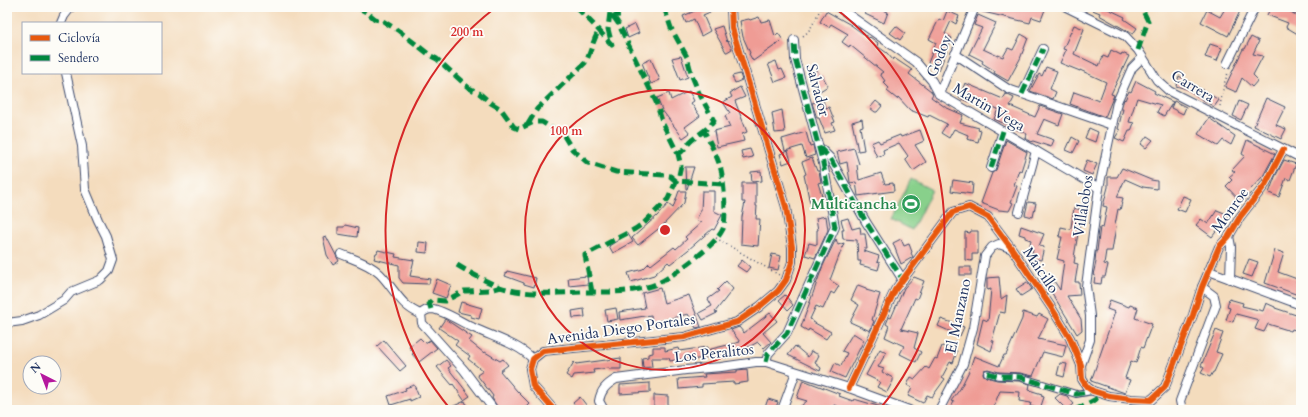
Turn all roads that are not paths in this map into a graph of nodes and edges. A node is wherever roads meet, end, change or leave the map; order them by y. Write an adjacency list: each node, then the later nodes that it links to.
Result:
1 (71, 7): 7 (street)
2 (732, 7): 35 (street, Avenida Diego Portales)
3 (838, 7): 14 (street, Martin Vega)
4 (975, 7): 10 (street, Godoy)
5 (1066, 7): 11 (street, Carrera)
6 (1255, 7): 12 (street)
7 (61, 22)
8 (794, 40): 18 (street, Salvador)
9 (1043, 49): 15 (street)
10 (955, 54): 14 (street, Godoy); 15 (street)
11 (1142, 58): 16 (street, Villalobos); 19 (street, Carrera)
12 (1226, 64)
13 (66, 74): 34 (street)
14 (939, 94): 17 (street, Martin Vega)
15 (1022, 94): 16 (street)
16 (1112, 125): 23 (street, Villalobos)
17 (1003, 131): 20 (street, Martin Vega); 22 (street)
18 (819, 147): 30 (street, Salvador); 36 (street, Salvador)
19 (1283, 150): 21 (street, Carrera); 25 (street, Monroe)
20 (1036, 151): 23 (street, Martin Vega); 24 (street)
21 (1301, 158)
22 (991, 168)
23 (1099, 188): 37 (street, Villalobos)
24 (1019, 212)
25 (1229, 236): 28 (street, Monroe); 29 (street, Monroe)
26 (1012, 249): 30 (street, Maicillo); 37 (street, Maicillo); 47 (street, El Manzano)
27 (341, 254): 33 (street)
28 (1209, 271): 29 (street); 31 (street, Monroe)
29 (1230, 279): 32 (street)
30 (903, 280): 40 (street, Maicillo)
31 (1202, 287): 41 (street); 48 (street)
32 (1301, 305)
33 (421, 314): 35 (street, Avenida Diego Portales); 42 (street)
34 (7, 323)
35 (533, 359): 43 (street, Avenida Diego Portales)
36 (766, 362): 38 (street, Los Peralitos); 44 (street, Los Peralitos)
37 (1081, 365): 41 (street, Maicillo)
38 (796, 372): 40 (street, Los Peralitos); 45 (street)
39 (987, 373): 41 (street)
40 (849, 388): 46 (street, Los Peralitos)
41 (1093, 392)
42 (494, 410)
43 (554, 410)
44 (604, 410)
45 (782, 410)
46 (910, 410)
47 (939, 410)
48 (1182, 410)

